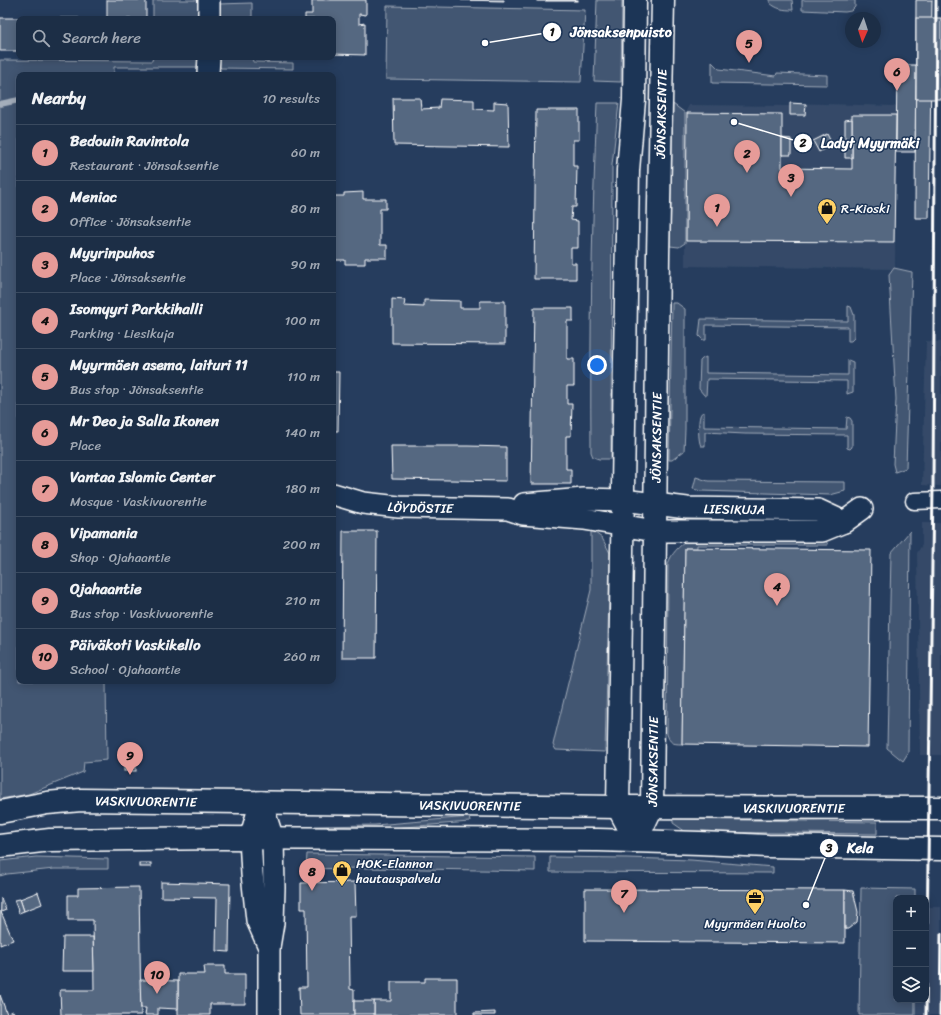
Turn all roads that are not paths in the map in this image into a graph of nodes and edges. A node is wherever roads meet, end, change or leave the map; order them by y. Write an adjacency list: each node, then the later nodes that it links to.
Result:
1 (209, 0): 4 (street)
2 (635, 0): 6 (main road, JÖNSAKSENTIE)
3 (663, 0): 9 (main road, JÖNSAKSENTIE)
4 (209, 16)
5 (336, 495): 10 (street, LÖYDÖSTIE)
6 (623, 500): 9 (street, LIESIKUJA); 10 (street, LÖYDÖSTIE); 13 (main road, JÖNSAKSENTIE)
7 (941, 500): 8 (street)
8 (914, 501)
9 (655, 504): 12 (street, LIESIKUJA); 14 (main road, JÖNSAKSENTIE)
10 (508, 509): 13 (street, LÖYDÖSTIE)
11 (862, 509): 12 (street, LIESIKUJA)
12 (844, 522): 14 (street, LIESIKUJA)
13 (622, 526): 14 (street, LIESIKUJA); 16 (main road, JÖNSAKSENTIE)
14 (655, 531): 17 (main road, JÖNSAKSENTIE)
15 (261, 802): 16 (main road, VASKIVUORENTIE); 19 (main road, VASKIVUORENTIE); 20 (street); 21 (street)
16 (618, 807): 17 (main road, VASKIVUORENTIE); 22 (main road, JÖNSAKSENTIE)
17 (652, 807): 18 (main road, VASKIVUORENTIE); 22 (main road, JÖNSAKSENTIE)
18 (941, 808)
19 (0, 812)
20 (250, 838): 21 (main road); 23 (main road); 25 (street)
21 (274, 839): 22 (main road); 25 (street)
22 (636, 841): 24 (main road)
23 (0, 846)
24 (941, 849)
25 (269, 947): 26 (street)
26 (269, 1015)

